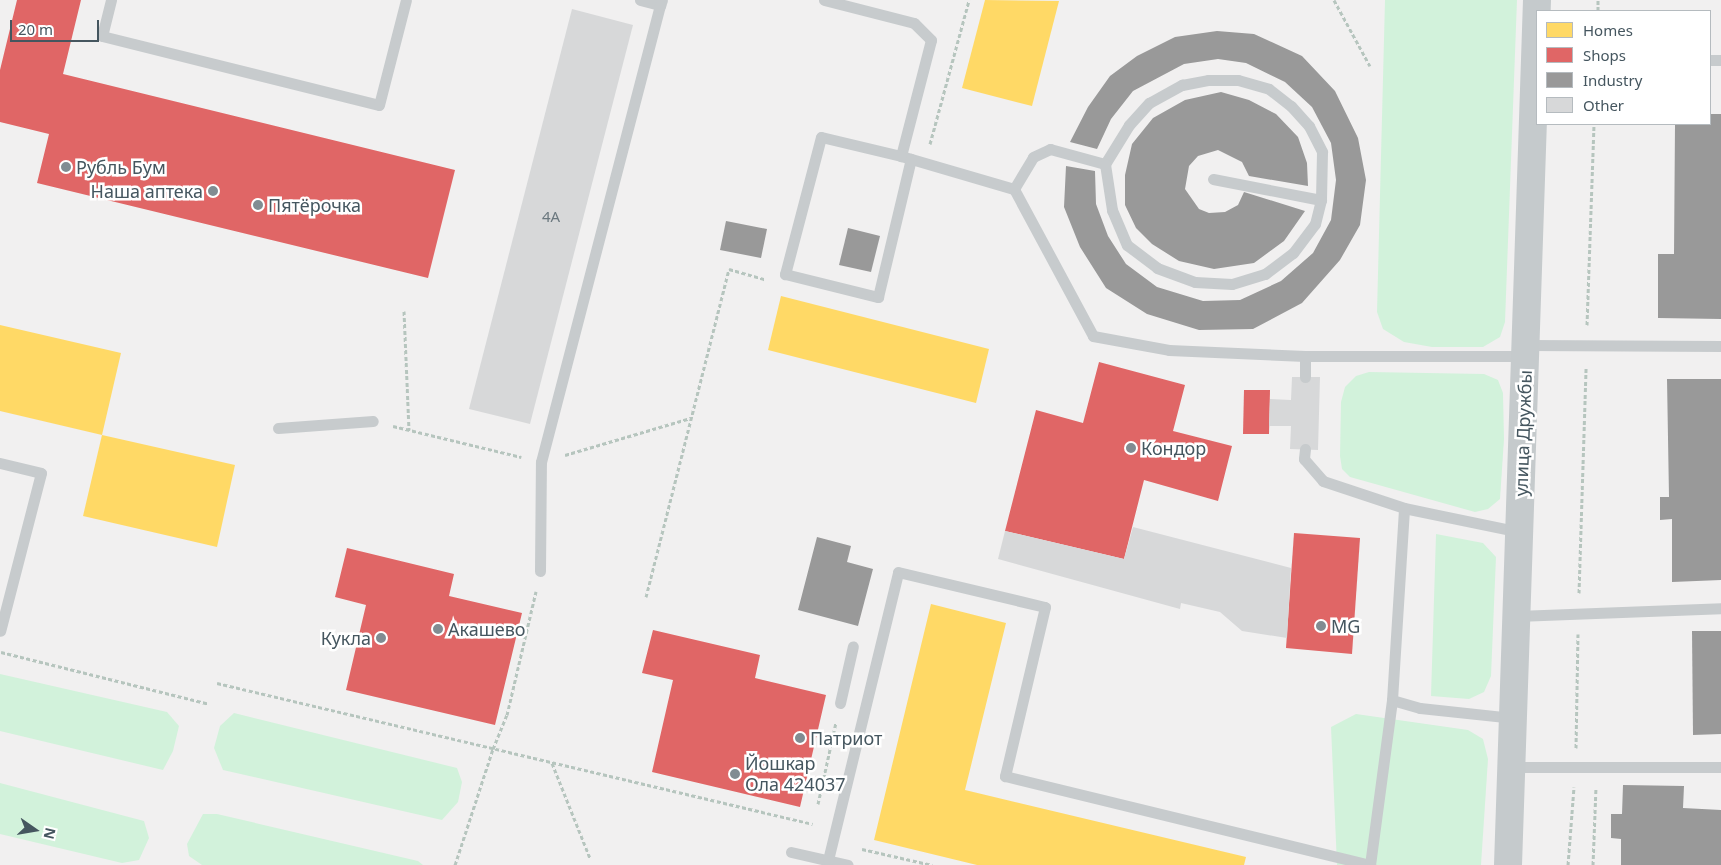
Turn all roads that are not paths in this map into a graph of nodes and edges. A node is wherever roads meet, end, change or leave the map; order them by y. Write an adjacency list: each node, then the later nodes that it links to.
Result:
1 (111, 0): 2 (lane)
2 (406, 0)
3 (640, 0): 5 (lane)
4 (824, 0): 7 (lane)
5 (661, 3): 22 (lane)
6 (1536, 61): 13 (main road, улица Дружбы)
7 (906, 158): 7 (lane); 10 (lane)
8 (1105, 164): 10 (lane); 11 (lane); 11 (lane)
9 (1213, 179): 11 (lane)
10 (1014, 189): 14 (lane)
11 (1321, 200)
12 (1721, 346): 13 (lane)
13 (1526, 350): 14 (lane); 21 (main road, улица Дружбы)
14 (1305, 356): 15 (lane)
15 (1305, 377)
16 (373, 421): 17 (lane)
17 (278, 428)
18 (1305, 449): 20 (lane)
19 (0, 463): 25 (lane)
20 (1404, 508): 21 (lane); 27 (lane)
21 (1520, 532): 24 (main road, улица Дружбы)
22 (540, 571)
23 (1721, 608): 24 (lane)
24 (1517, 616): 29 (main road, улица Дружбы)
25 (0, 631)
26 (853, 646): 28 (lane)
27 (1392, 700): 29 (lane); 35 (lane)
28 (840, 703)
29 (1514, 718): 31 (main road, улица Дружбы)
30 (1721, 767): 31 (lane)
31 (1512, 768): 36 (main road, улица Дружбы)
32 (791, 852): 33 (lane)
33 (828, 860): 34 (lane); 35 (lane)
34 (848, 865)
35 (1370, 865)
36 (1508, 865)

